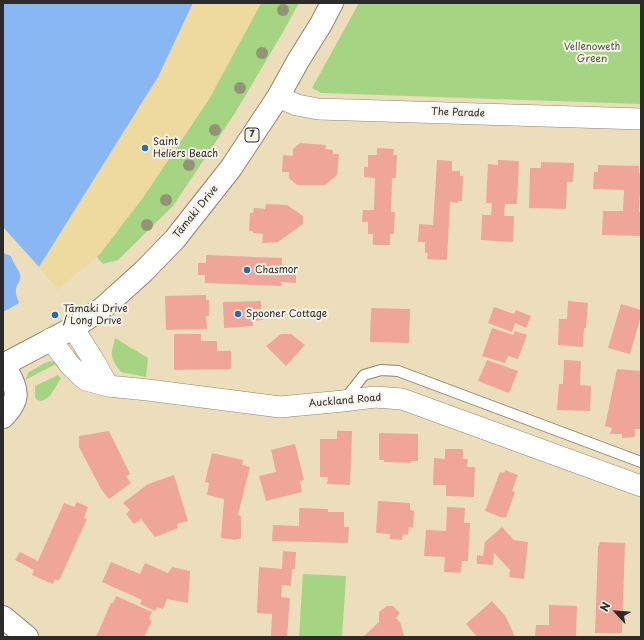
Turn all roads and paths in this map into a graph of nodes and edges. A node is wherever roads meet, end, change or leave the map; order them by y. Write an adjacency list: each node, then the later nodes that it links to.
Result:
1 (332, 3): 2 (main road, Tāmaki Drive / 7)
2 (278, 97): 3 (street, The Parade); 4 (main road, Tāmaki Drive / 7)
3 (641, 119)
4 (72, 328): 5 (main road, Tāmaki Drive / 7); 7 (street)
5 (50, 339): 6 (main road, Tāmaki Drive / 7); 7 (street, Auckland Road)
6 (4, 365): 9 (main road)
7 (108, 386): 8 (street, Auckland Road)
8 (343, 401): 10 (lane); 11 (street, Auckland Road)
9 (3, 417)
10 (641, 462)
11 (641, 486)
12 (3, 617): 13 (main road)
13 (26, 637)

